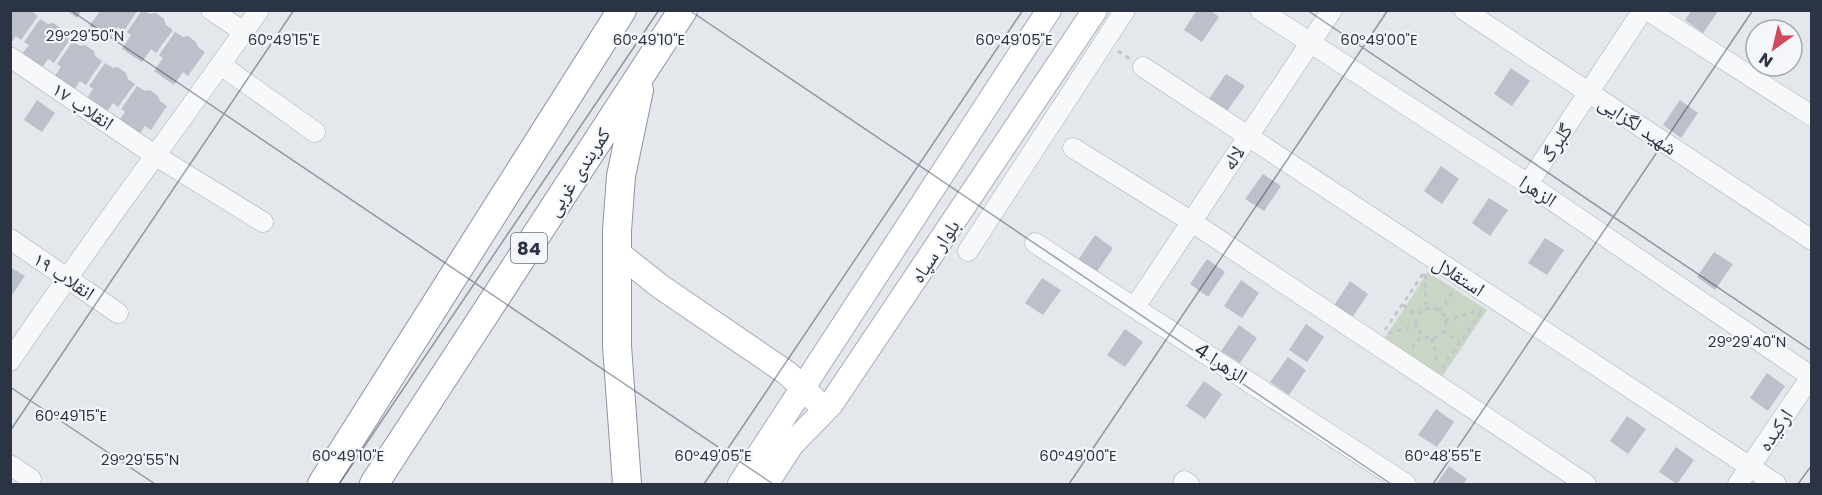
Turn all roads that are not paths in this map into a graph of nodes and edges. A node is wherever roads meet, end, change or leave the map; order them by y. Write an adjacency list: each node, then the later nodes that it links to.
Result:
1 (211, 10): 12 (street)
2 (259, 10): 12 (street)
3 (622, 10): 44 (highway, 84)
4 (683, 10): 17 (highway, کمربندی غربی / 84)
5 (1048, 10): 39 (main road, بلوار سپاه)
6 (1095, 10): 18 (main road, بلوار سپاه)
7 (1125, 10): 19 (street)
8 (1260, 10): 13 (street, الزهرا)
9 (1332, 10): 13 (street, لاله)
10 (1464, 10): 20 (street, شهید لگزایی)
11 (1645, 10): 20 (street, گلبرگ); 21 (street)
12 (244, 32): 15 (street)
13 (1310, 44): 23 (street, لاله); 26 (street, الزهرا)
14 (10, 57): 25 (street, انقلاب ۱۷)
15 (221, 65): 22 (street); 25 (street)
16 (1143, 67): 23 (street, استقلال)
17 (644, 71): 33 (highway); 45 (highway, کمربندی غربی / 84)
18 (1053, 75): 19 (street); 40 (main road, بلوار سپاه)
19 (1073, 90): 32 (street)
20 (1589, 92): 26 (street, گلبرگ); 30 (street, شهید لگزایی)
21 (1812, 116)
22 (315, 132)
23 (1248, 136): 28 (street, لاله); 42 (street, استقلال)
24 (1073, 148): 28 (street)
25 (156, 156): 27 (street, انقلاب ۱۷); 34 (street)
26 (1528, 184): 38 (street, الزهرا)
27 (263, 222)
28 (1192, 222): 35 (street, لاله); 50 (street)
29 (10, 239): 34 (street, انقلاب ۱۹)
30 (1812, 240)
31 (1035, 243): 35 (street, الزهرا 4)
32 (968, 251)
33 (617, 252): 39 (main road); 46 (highway)
34 (66, 278): 36 (street, انقلاب ۱۹); 37 (street)
35 (1135, 307): 49 (street, الزهرا 4)
36 (118, 313)
37 (10, 361)
38 (1811, 376): 42 (street, ارکیده)
39 (802, 388): 40 (main road); 47 (main road, بلوار سپاه)
40 (826, 411): 48 (main road, بلوار سپاه)
41 (10, 465): 43 (street)
42 (1749, 467): 51 (street, ارکیده); 52 (street, استقلال)
43 (31, 479)
44 (322, 484)
45 (374, 484)
46 (627, 484)
47 (740, 484)
48 (766, 484)
49 (1406, 484)
50 (1586, 484)
51 (1738, 484)
52 (1776, 484)

